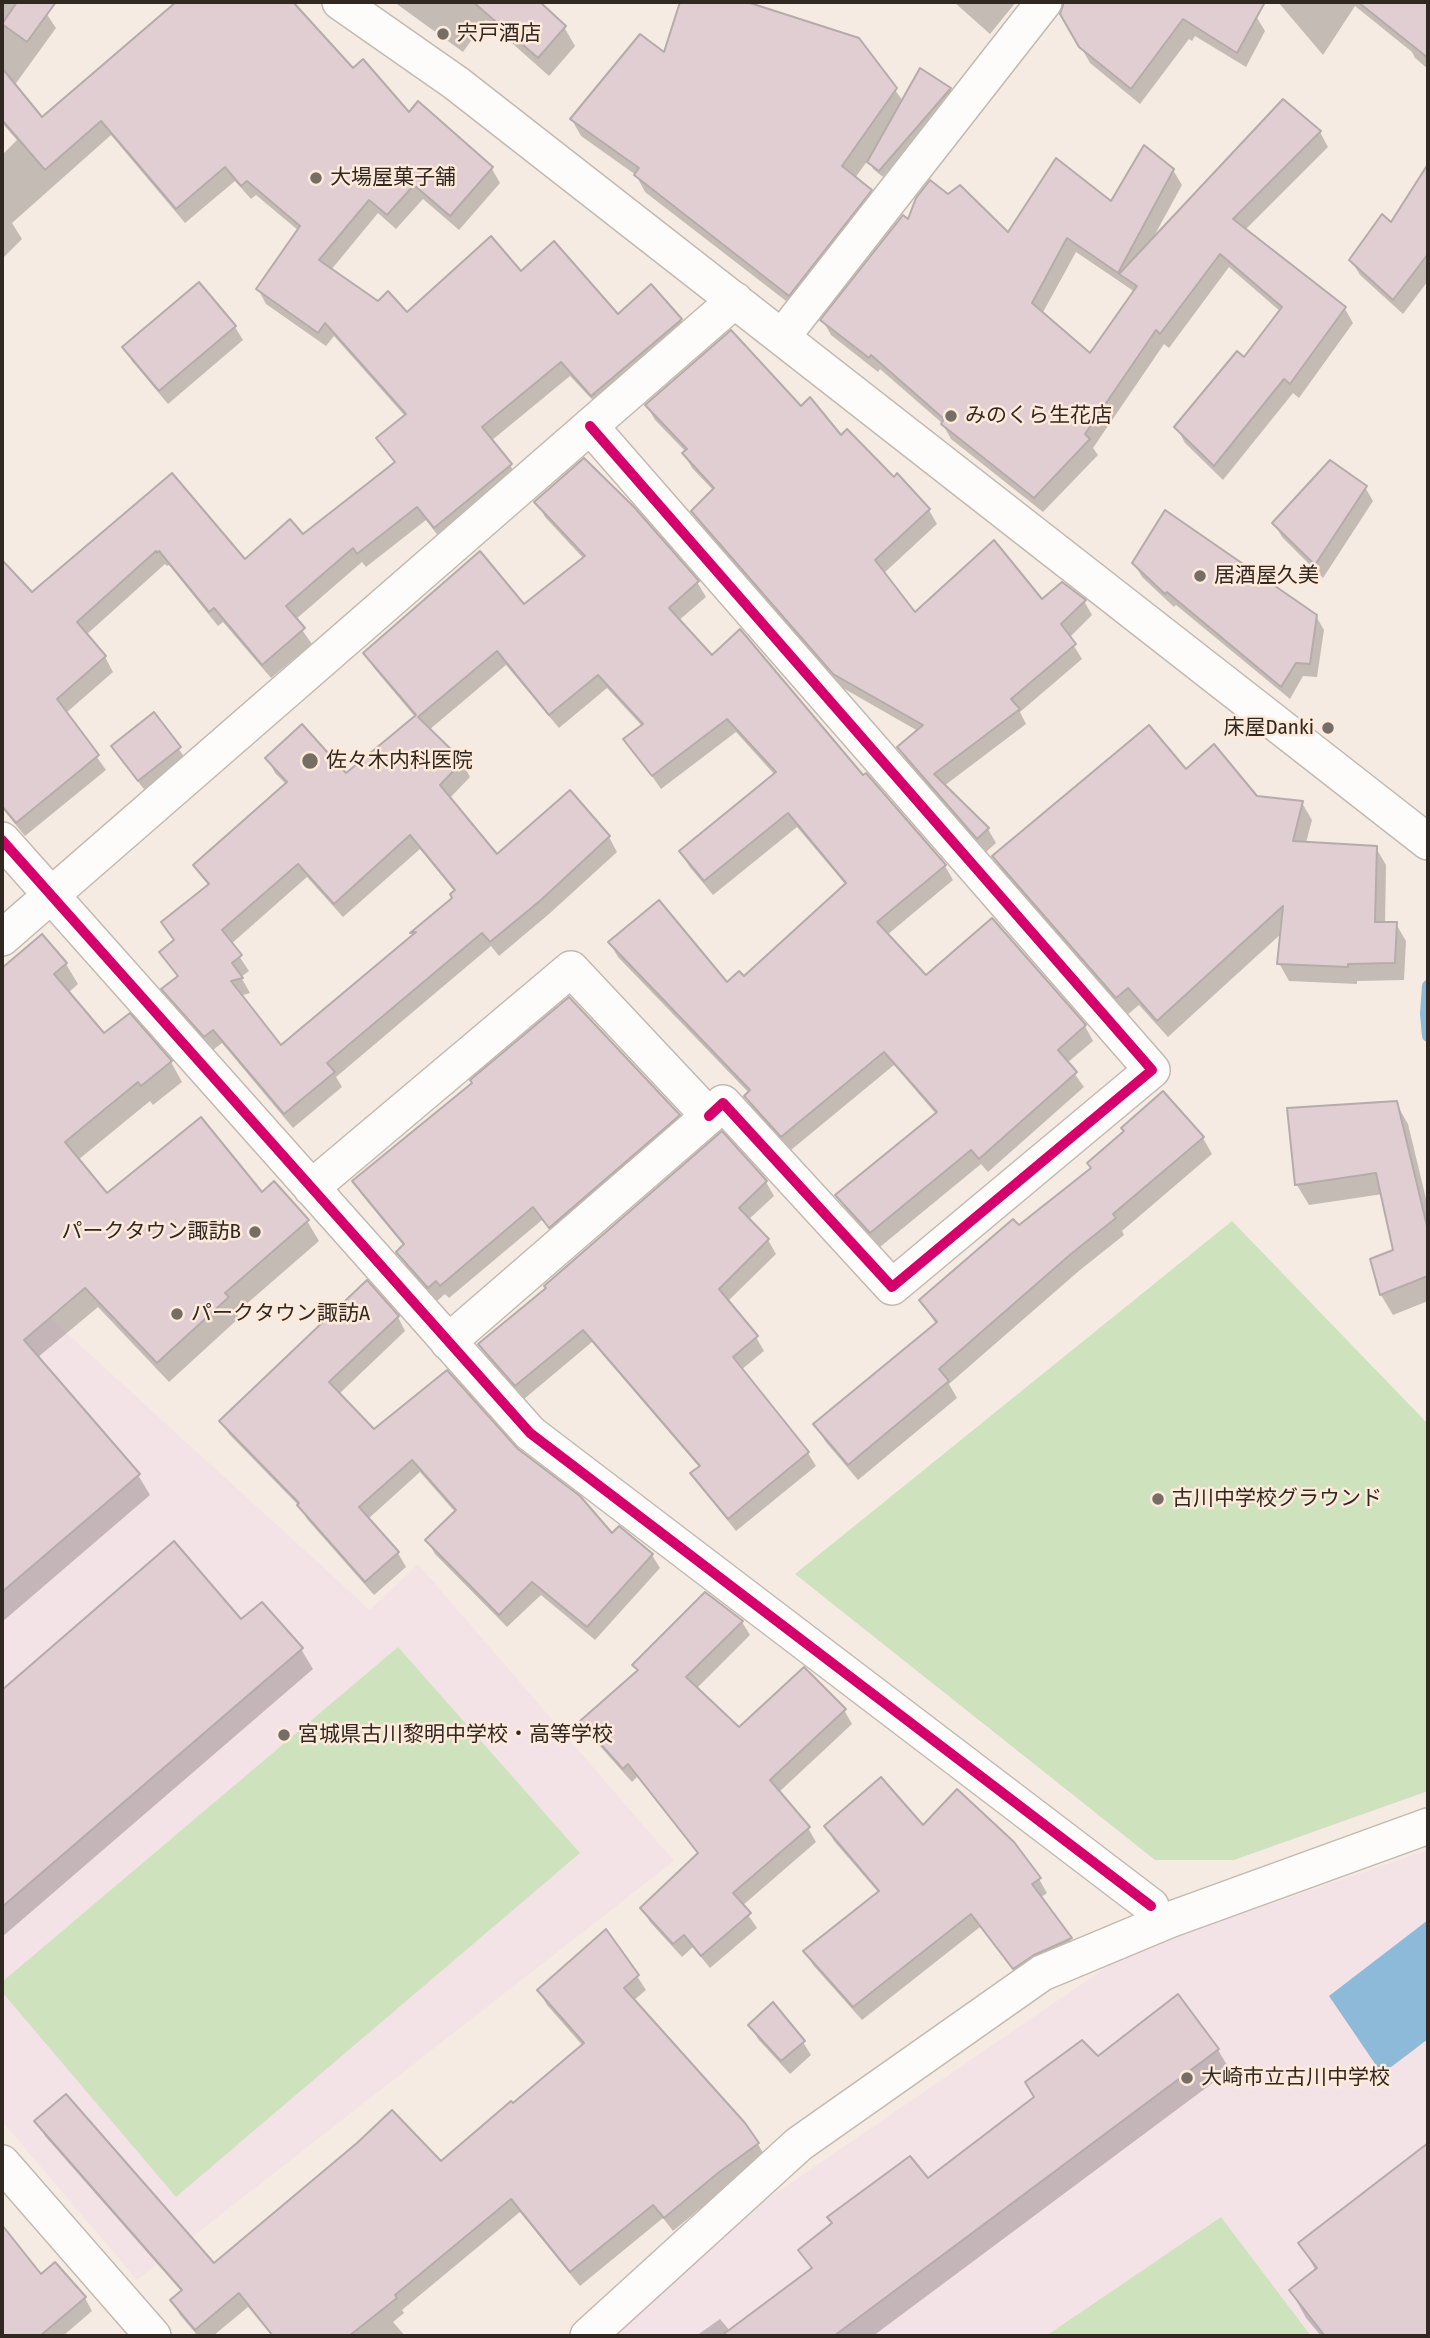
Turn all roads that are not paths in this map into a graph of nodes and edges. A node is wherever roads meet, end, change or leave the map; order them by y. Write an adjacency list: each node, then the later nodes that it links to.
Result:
1 (340, 2): 3 (street)
2 (1044, 2): 4 (street)
3 (735, 300): 4 (street); 5 (street)
4 (782, 337): 6 (street)
5 (590, 426): 8 (street); 10 (street)
6 (1420, 836)
7 (2, 840): 8 (street)
8 (50, 895): 9 (street); 11 (street)
9 (2, 938)
10 (709, 1116): 11 (street); 12 (street)
11 (311, 1188): 12 (street)
12 (448, 1342): 14 (street)
13 (1428, 1826): 17 (street)
14 (1151, 1906)
15 (2, 2163): 16 (street)
16 (153, 2336)
17 (588, 2336)

